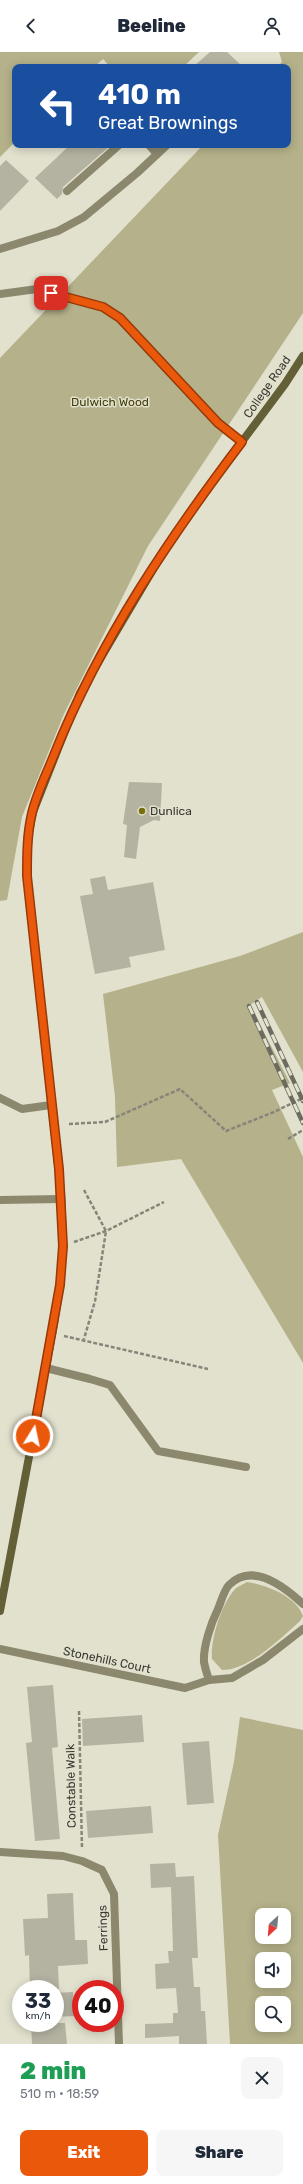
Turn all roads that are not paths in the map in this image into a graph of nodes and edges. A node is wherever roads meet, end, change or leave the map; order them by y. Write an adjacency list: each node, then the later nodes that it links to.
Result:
1 (116, 148): 5 (street)
2 (152, 148): 4 (street)
3 (163, 148): 4 (street)
4 (157, 154): 6 (street)
5 (67, 192)
6 (0, 249)
7 (0, 294): 9 (street)
8 (303, 356): 9 (street, College Road)
9 (242, 442): 11 (street, College Road)
10 (0, 1098): 11 (street)
11 (51, 1105): 12 (street, College Road)
12 (61, 1199): 13 (street); 14 (street, College Road)
13 (0, 1200)
14 (46, 1368): 15 (street); 16 (street, College Road)
15 (246, 1467)
16 (2, 1587): 18 (street, College Road)
17 (303, 1604): 21 (street)
18 (0, 1612)
19 (303, 1629): 21 (street, Stonehills Court)
20 (0, 1649): 21 (street, Stonehills Court)
21 (209, 1680)
22 (0, 1852): 23 (street, Ferrings)
23 (119, 2044)

